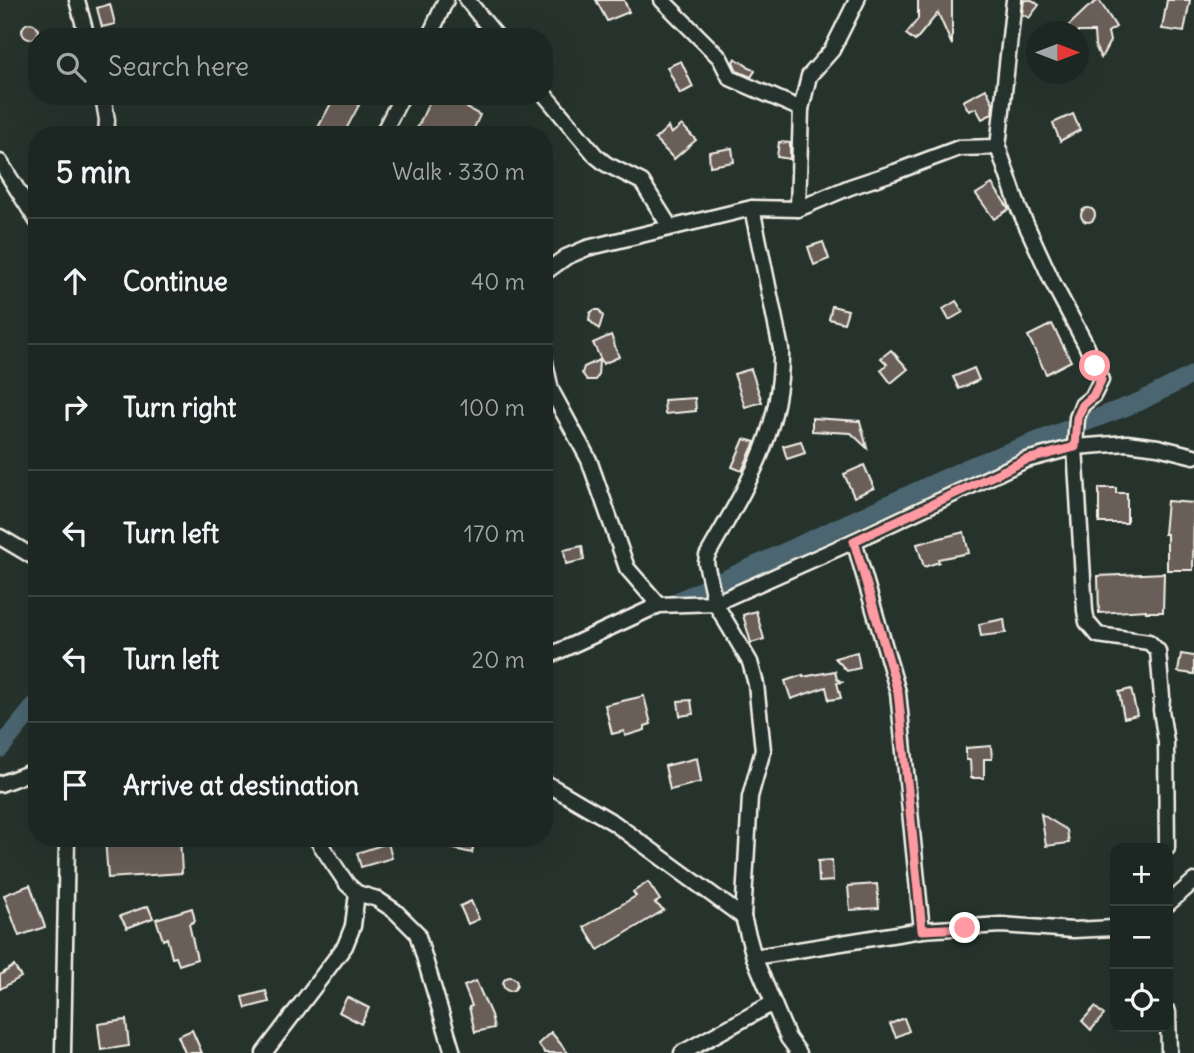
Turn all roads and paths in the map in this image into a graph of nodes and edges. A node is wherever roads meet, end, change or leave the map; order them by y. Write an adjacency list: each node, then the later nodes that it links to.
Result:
1 (77, 0): 7 (street)
2 (446, 0): 8 (street)
3 (467, 0): 9 (street)
4 (662, 0): 13 (street)
5 (857, 0): 13 (street)
6 (1014, 0): 16 (street)
7 (85, 28)
8 (433, 28)
9 (490, 28)
10 (104, 105): 14 (street)
11 (397, 105): 15 (street)
12 (553, 105): 21 (street)
13 (801, 109): 20 (street)
14 (107, 126)
15 (387, 126)
16 (998, 147): 20 (street); 24 (street)
17 (0, 162): 18 (street)
18 (28, 207)
19 (752, 208): 20 (street); 21 (street); 29 (street)
20 (798, 209)
21 (670, 227): 22 (street)
22 (553, 266)
23 (553, 394): 30 (street)
24 (1075, 447): 25 (street); 27 (street); 35 (street)
25 (1194, 456)
26 (0, 537): 28 (street)
27 (854, 541): 29 (street); 43 (street)
28 (28, 554)
29 (715, 603): 30 (street); 41 (street)
30 (659, 605): 31 (street)
31 (553, 654)
32 (28, 773): 33 (street)
33 (0, 784)
34 (553, 787): 41 (street)
35 (1167, 843)
36 (67, 847): 47 (street)
37 (323, 847): 39 (street)
38 (1194, 881): 40 (street)
39 (357, 893): 48 (street); 49 (street)
40 (1173, 900)
41 (743, 917): 44 (street)
42 (1110, 928): 43 (street)
43 (922, 930): 44 (street)
44 (754, 957): 45 (street)
45 (773, 1003): 50 (street); 51 (street)
46 (1168, 1032): 52 (street)
47 (63, 1053)
48 (264, 1053)
49 (453, 1053)
50 (681, 1053)
51 (799, 1053)
52 (1169, 1053)

